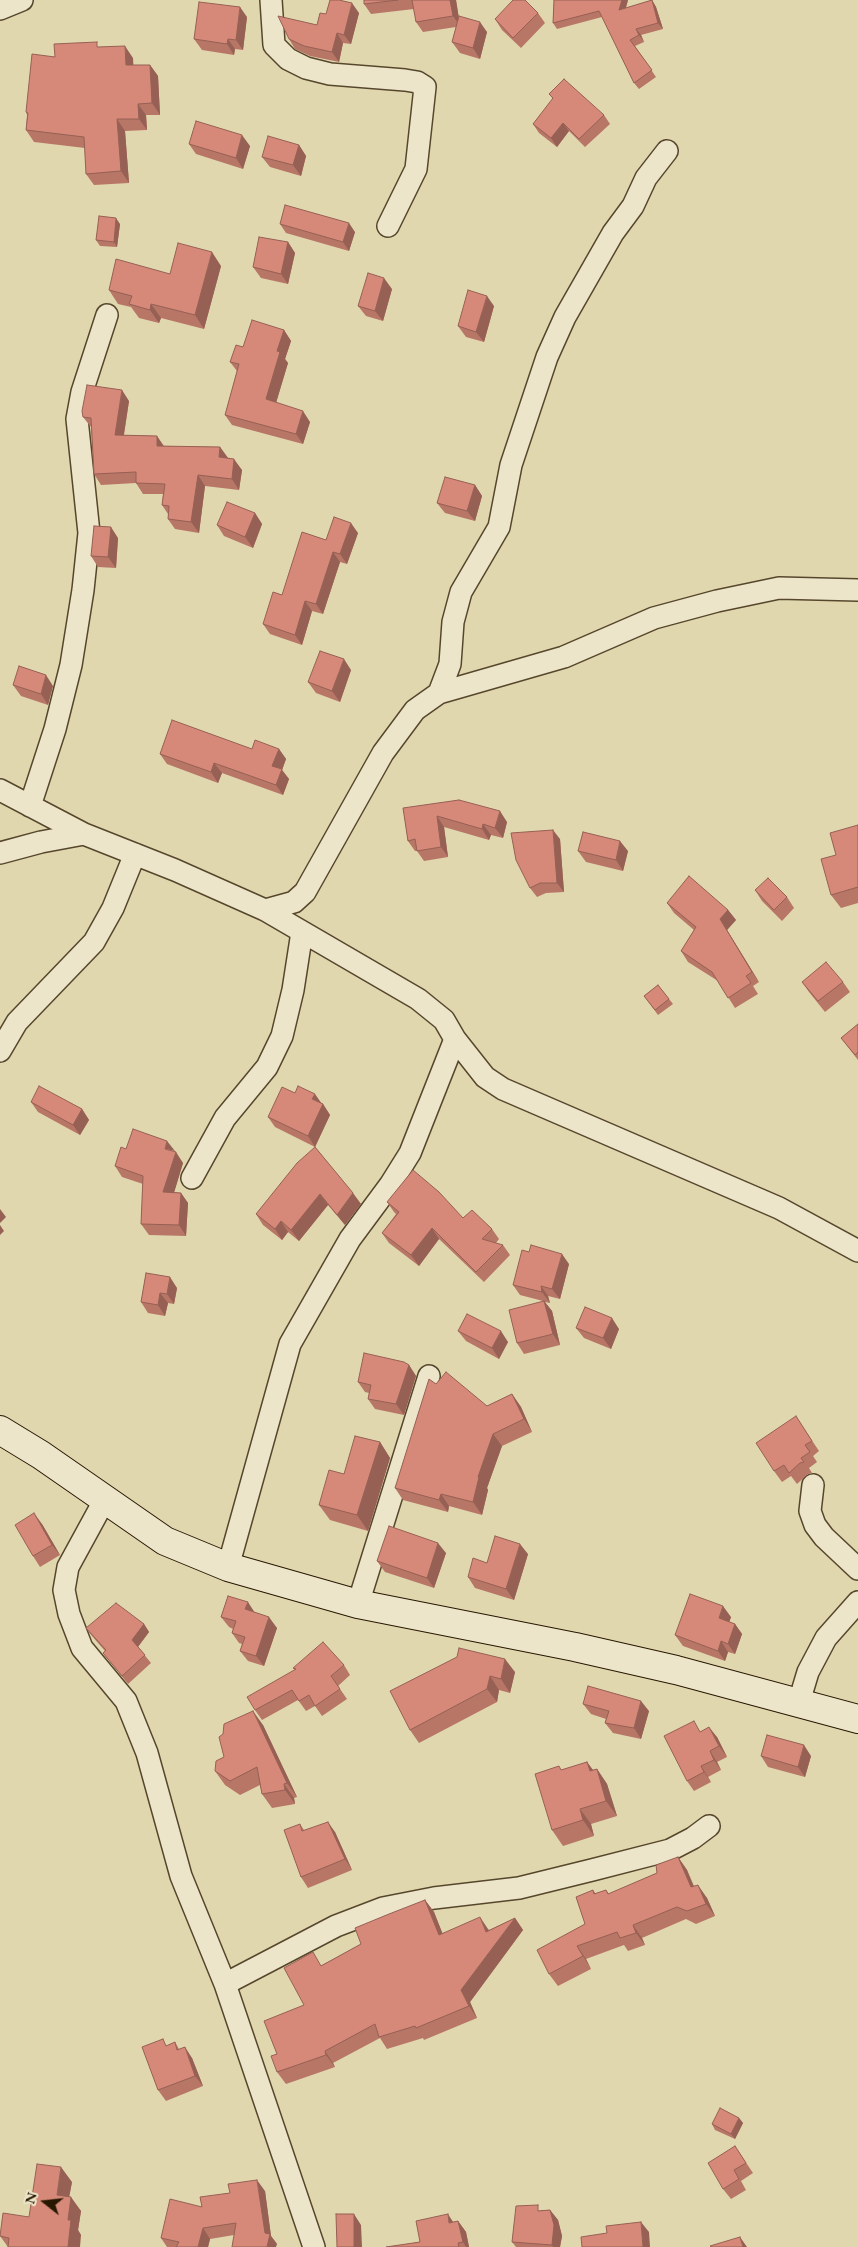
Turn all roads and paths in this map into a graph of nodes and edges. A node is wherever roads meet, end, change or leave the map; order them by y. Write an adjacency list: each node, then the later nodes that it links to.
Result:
1 (22, 0): 3 (street)
2 (270, 0): 5 (street)
3 (0, 9)
4 (667, 151): 8 (street)
5 (388, 226)
6 (107, 315): 10 (street)
7 (858, 590): 8 (street)
8 (439, 692): 14 (street)
9 (0, 790): 10 (street)
10 (30, 806): 11 (street)
11 (84, 834): 12 (street); 13 (street)
12 (0, 853)
13 (135, 854): 14 (street); 16 (street)
14 (265, 910): 15 (street)
15 (302, 932): 17 (street); 19 (street)
16 (8, 1021): 18 (street)
17 (455, 1039): 20 (street); 25 (street)
18 (0, 1051)
19 (192, 1178)
20 (858, 1251)
21 (429, 1376): 28 (street)
22 (0, 1430): 24 (street)
23 (814, 1485): 26 (street)
24 (104, 1501): 25 (street); 32 (street)
25 (228, 1567): 28 (street)
26 (858, 1569)
27 (858, 1602): 29 (street)
28 (358, 1604): 29 (street)
29 (799, 1702): 30 (street)
30 (858, 1719)
31 (709, 1826): 32 (street)
32 (225, 1984): 33 (street)
33 (314, 2247)

